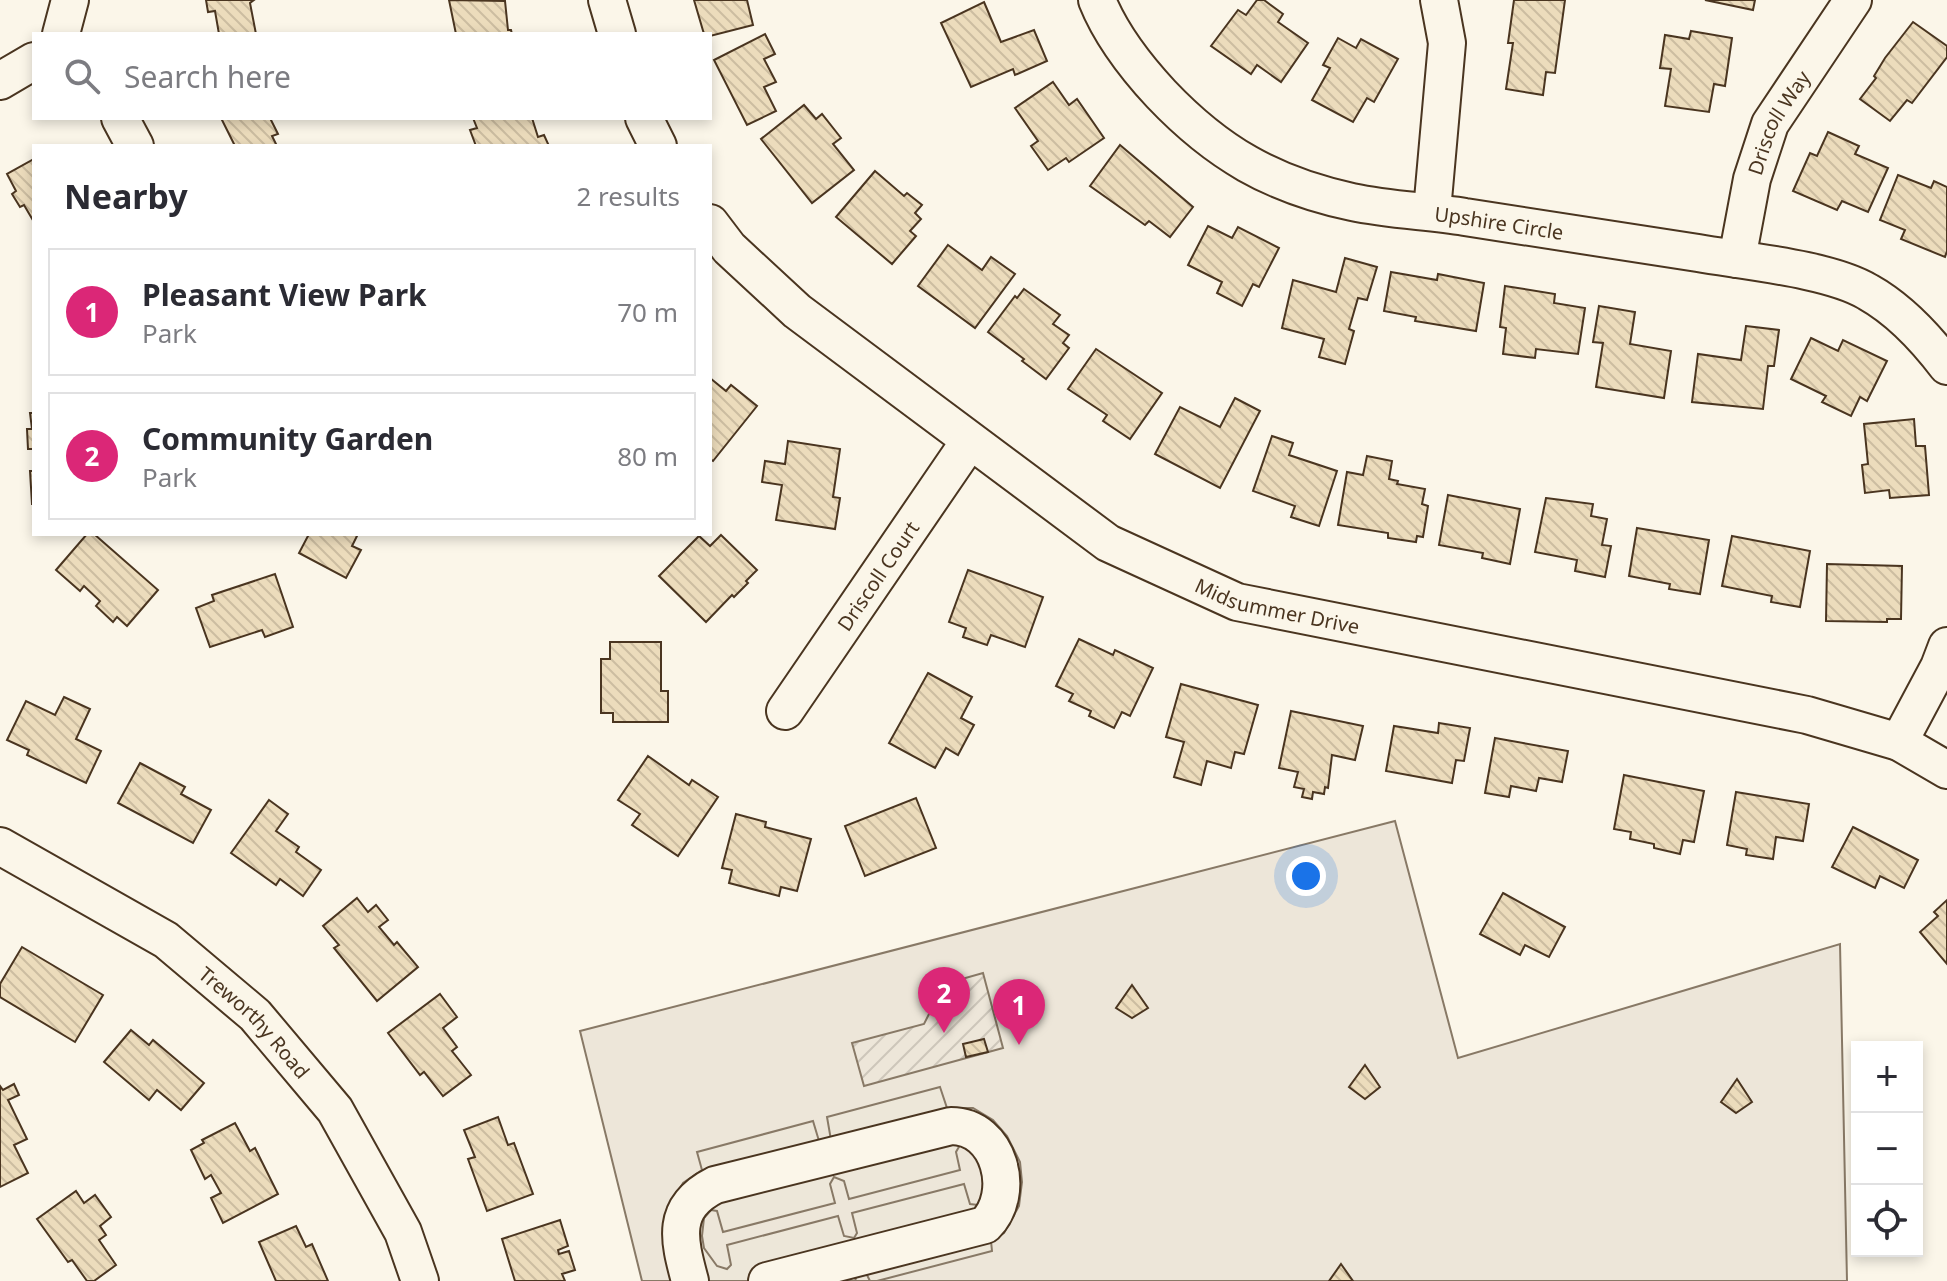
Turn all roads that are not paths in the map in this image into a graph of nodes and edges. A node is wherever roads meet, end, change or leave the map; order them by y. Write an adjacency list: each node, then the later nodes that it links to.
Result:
1 (70, 0): 6 (street)
2 (607, 0): 7 (street)
3 (1097, 0): 14 (street, Upshire Circle)
4 (1439, 0): 14 (street)
5 (1853, 0): 16 (street, Driscoll Way)
6 (62, 32)
7 (616, 32)
8 (32, 62): 9 (street)
9 (0, 81)
10 (121, 120): 12 (street)
11 (645, 120): 13 (street)
12 (134, 144)
13 (657, 144)
14 (1432, 211): 16 (street, Upshire Circle)
15 (712, 226): 18 (street, Midsummer Drive)
16 (1737, 259): 17 (street, Upshire Circle)
17 (1947, 366)
18 (969, 442): 20 (street, Driscoll Court); 21 (street, Midsummer Drive)
19 (1947, 646): 21 (street)
20 (785, 711)
21 (1899, 742): 22 (street, Midsummer Drive)
22 (1947, 770)
23 (0, 846): 24 (street, Treworthy Road)
24 (420, 1281)
25 (690, 1281): 26 (street)
26 (767, 1281)

